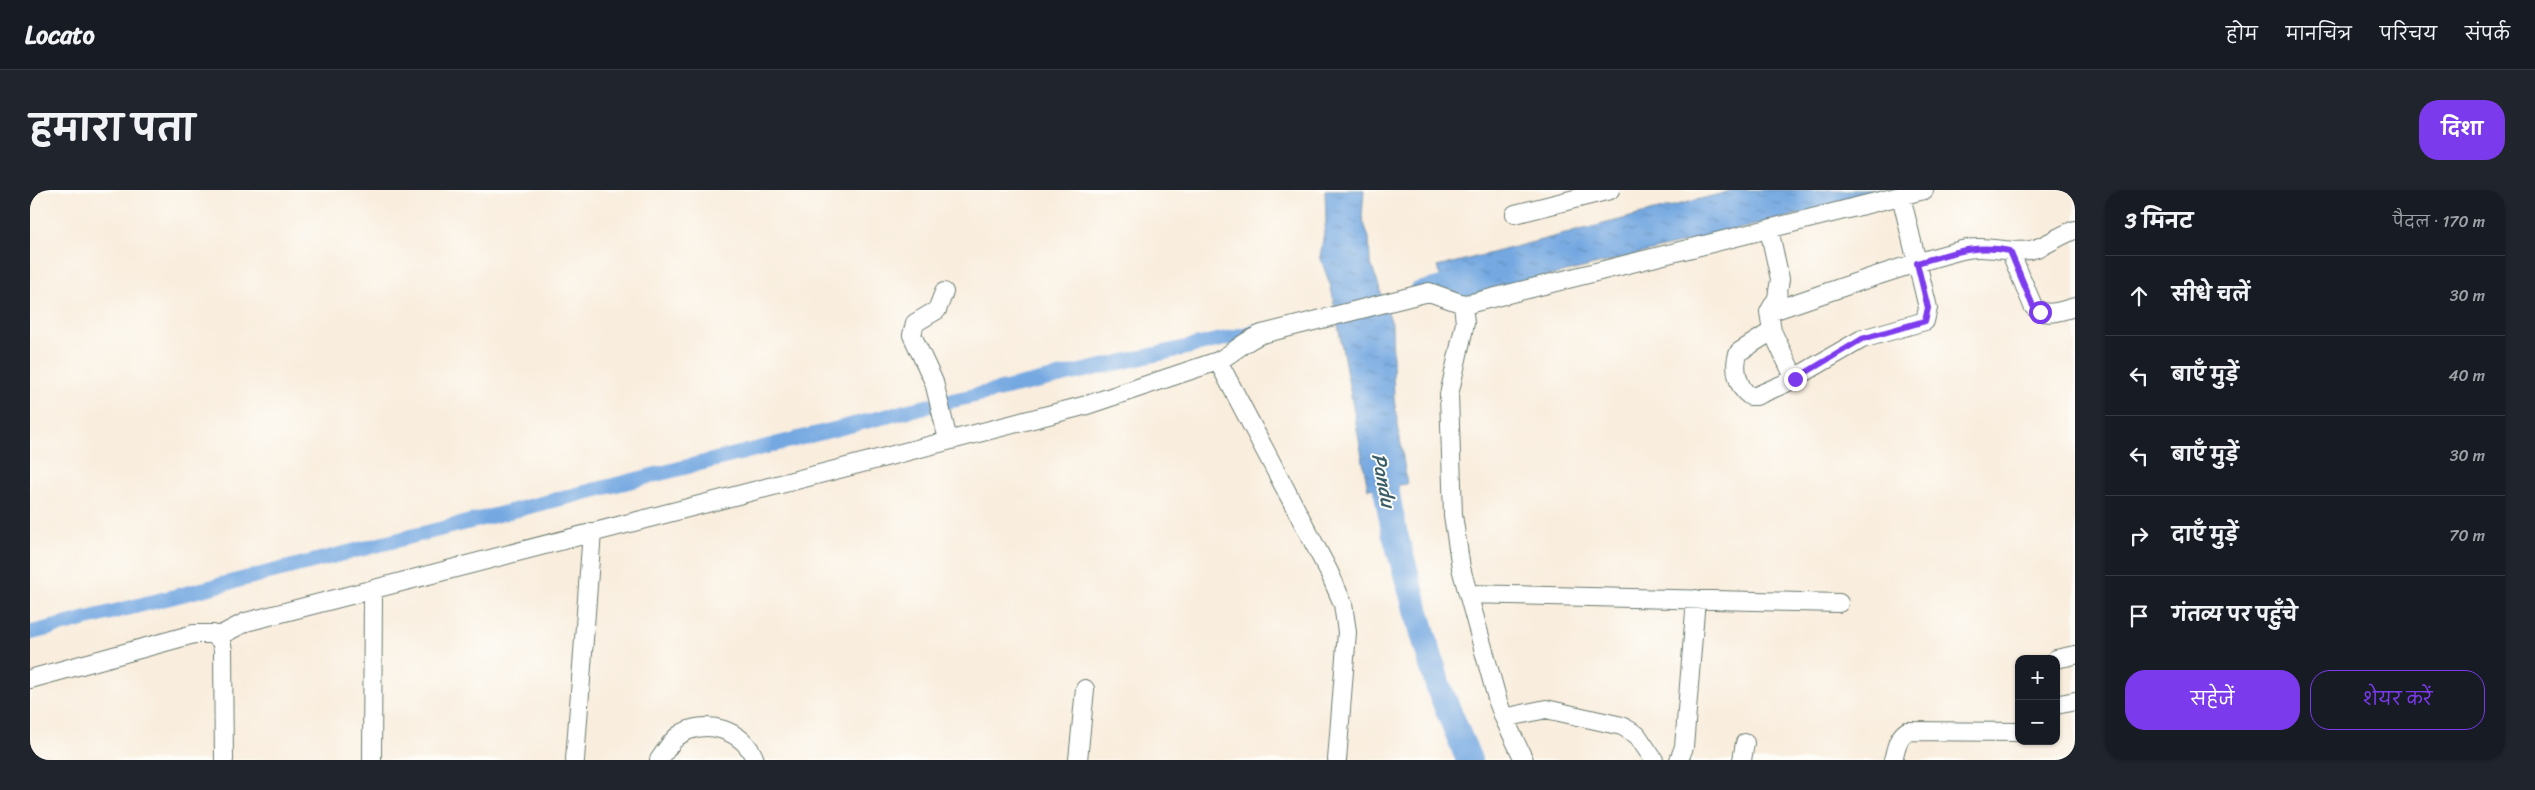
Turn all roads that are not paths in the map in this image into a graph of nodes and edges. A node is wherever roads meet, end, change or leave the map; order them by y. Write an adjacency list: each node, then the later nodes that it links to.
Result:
1 (1610, 190): 4 (street)
2 (1924, 190): 3 (street)
3 (1901, 196): 5 (street); 8 (street)
4 (1515, 214)
5 (1769, 229): 10 (street); 12 (street)
6 (2075, 230): 7 (street)
7 (2010, 251): 8 (street); 11 (street)
8 (1917, 263): 12 (street); 15 (street)
9 (944, 292): 16 (street)
10 (1463, 304): 14 (street); 19 (street)
11 (2075, 307)
12 (1769, 312): 13 (street)
13 (1772, 331): 15 (street); 15 (street)
14 (1218, 361): 16 (street); 38 (street)
15 (1795, 379)
16 (946, 434): 17 (street)
17 (592, 532): 18 (street); 34 (street)
18 (373, 589): 22 (street); 33 (street)
19 (1468, 594): 20 (street); 29 (street)
20 (1696, 599): 21 (street); 41 (street)
21 (1839, 603)
22 (217, 638): 25 (street); 32 (street)
23 (2075, 655): 24 (street)
24 (2060, 658)
25 (30, 679)
26 (1085, 689): 37 (street)
27 (2075, 701): 28 (street)
28 (2060, 704)
29 (1504, 718): 39 (street); 40 (street)
30 (2015, 732): 43 (street)
31 (1745, 743): 42 (street)
32 (224, 760)
33 (372, 760)
34 (574, 760)
35 (659, 760): 36 (street)
36 (755, 760)
37 (1078, 760)
38 (1336, 760)
39 (1524, 760)
40 (1654, 760)
41 (1679, 760)
42 (1742, 760)
43 (1893, 760)

